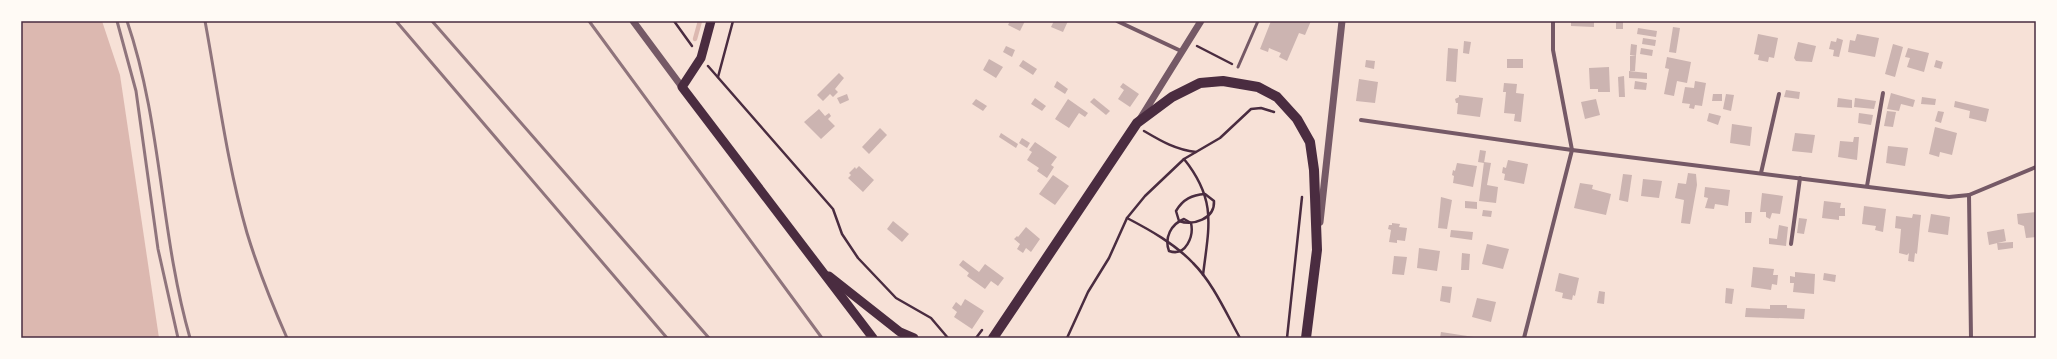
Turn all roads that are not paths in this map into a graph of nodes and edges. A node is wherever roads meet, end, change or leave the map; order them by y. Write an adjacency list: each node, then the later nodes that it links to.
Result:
1 (633, 21): 10 (street)
2 (711, 21): 10 (main road)
3 (1117, 21): 8 (street)
4 (1201, 21): 8 (street)
5 (1258, 21): 9 (lane)
6 (1342, 21): 22 (street)
7 (1553, 21): 15 (street)
8 (1181, 51): 14 (street)
9 (1238, 67)
10 (682, 87): 23 (main road)
11 (1883, 93): 19 (street)
12 (1779, 94): 17 (street)
13 (1361, 120): 15 (street)
14 (1136, 124): 22 (highway); 26 (highway)
15 (1572, 150): 17 (street); 28 (street)
16 (2036, 167): 20 (street)
17 (1761, 173): 18 (street)
18 (1800, 178): 19 (street); 21 (street)
19 (1867, 186): 20 (street)
20 (1969, 195): 29 (street)
21 (1791, 244)
22 (1317, 250): 27 (highway)
23 (818, 268): 24 (main road); 25 (main road)
24 (873, 338)
25 (914, 338)
26 (993, 338)
27 (1306, 338)
28 (1524, 338)
29 (1971, 338)

